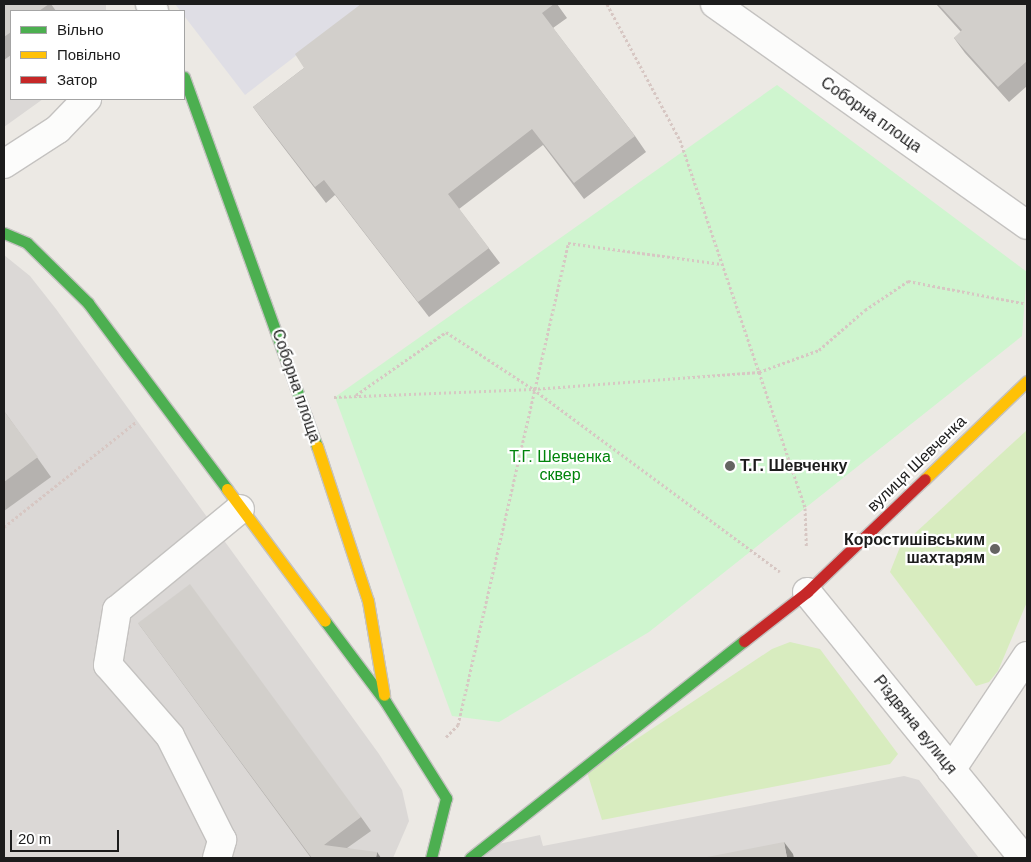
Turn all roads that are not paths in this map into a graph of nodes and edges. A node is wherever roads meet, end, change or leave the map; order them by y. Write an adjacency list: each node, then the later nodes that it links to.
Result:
1 (715, 4): 5 (street, Соборна площа)
2 (185, 81): 11 (street, Соборна площа)
3 (86, 100): 4 (street)
4 (4, 164)
5 (1027, 225)
6 (4, 233): 8 (street)
7 (1027, 381): 9 (street, вулиця Шевченка)
8 (240, 509): 11 (street); 13 (street)
9 (807, 592): 12 (street, Різдвяна вулиця); 15 (street, вулиця Шевченка)
10 (1027, 656): 12 (street)
11 (385, 701): 14 (street)
12 (951, 770): 16 (street, Різдвяна вулиця)
13 (217, 858)
14 (431, 858)
15 (470, 858)
16 (1023, 858)

